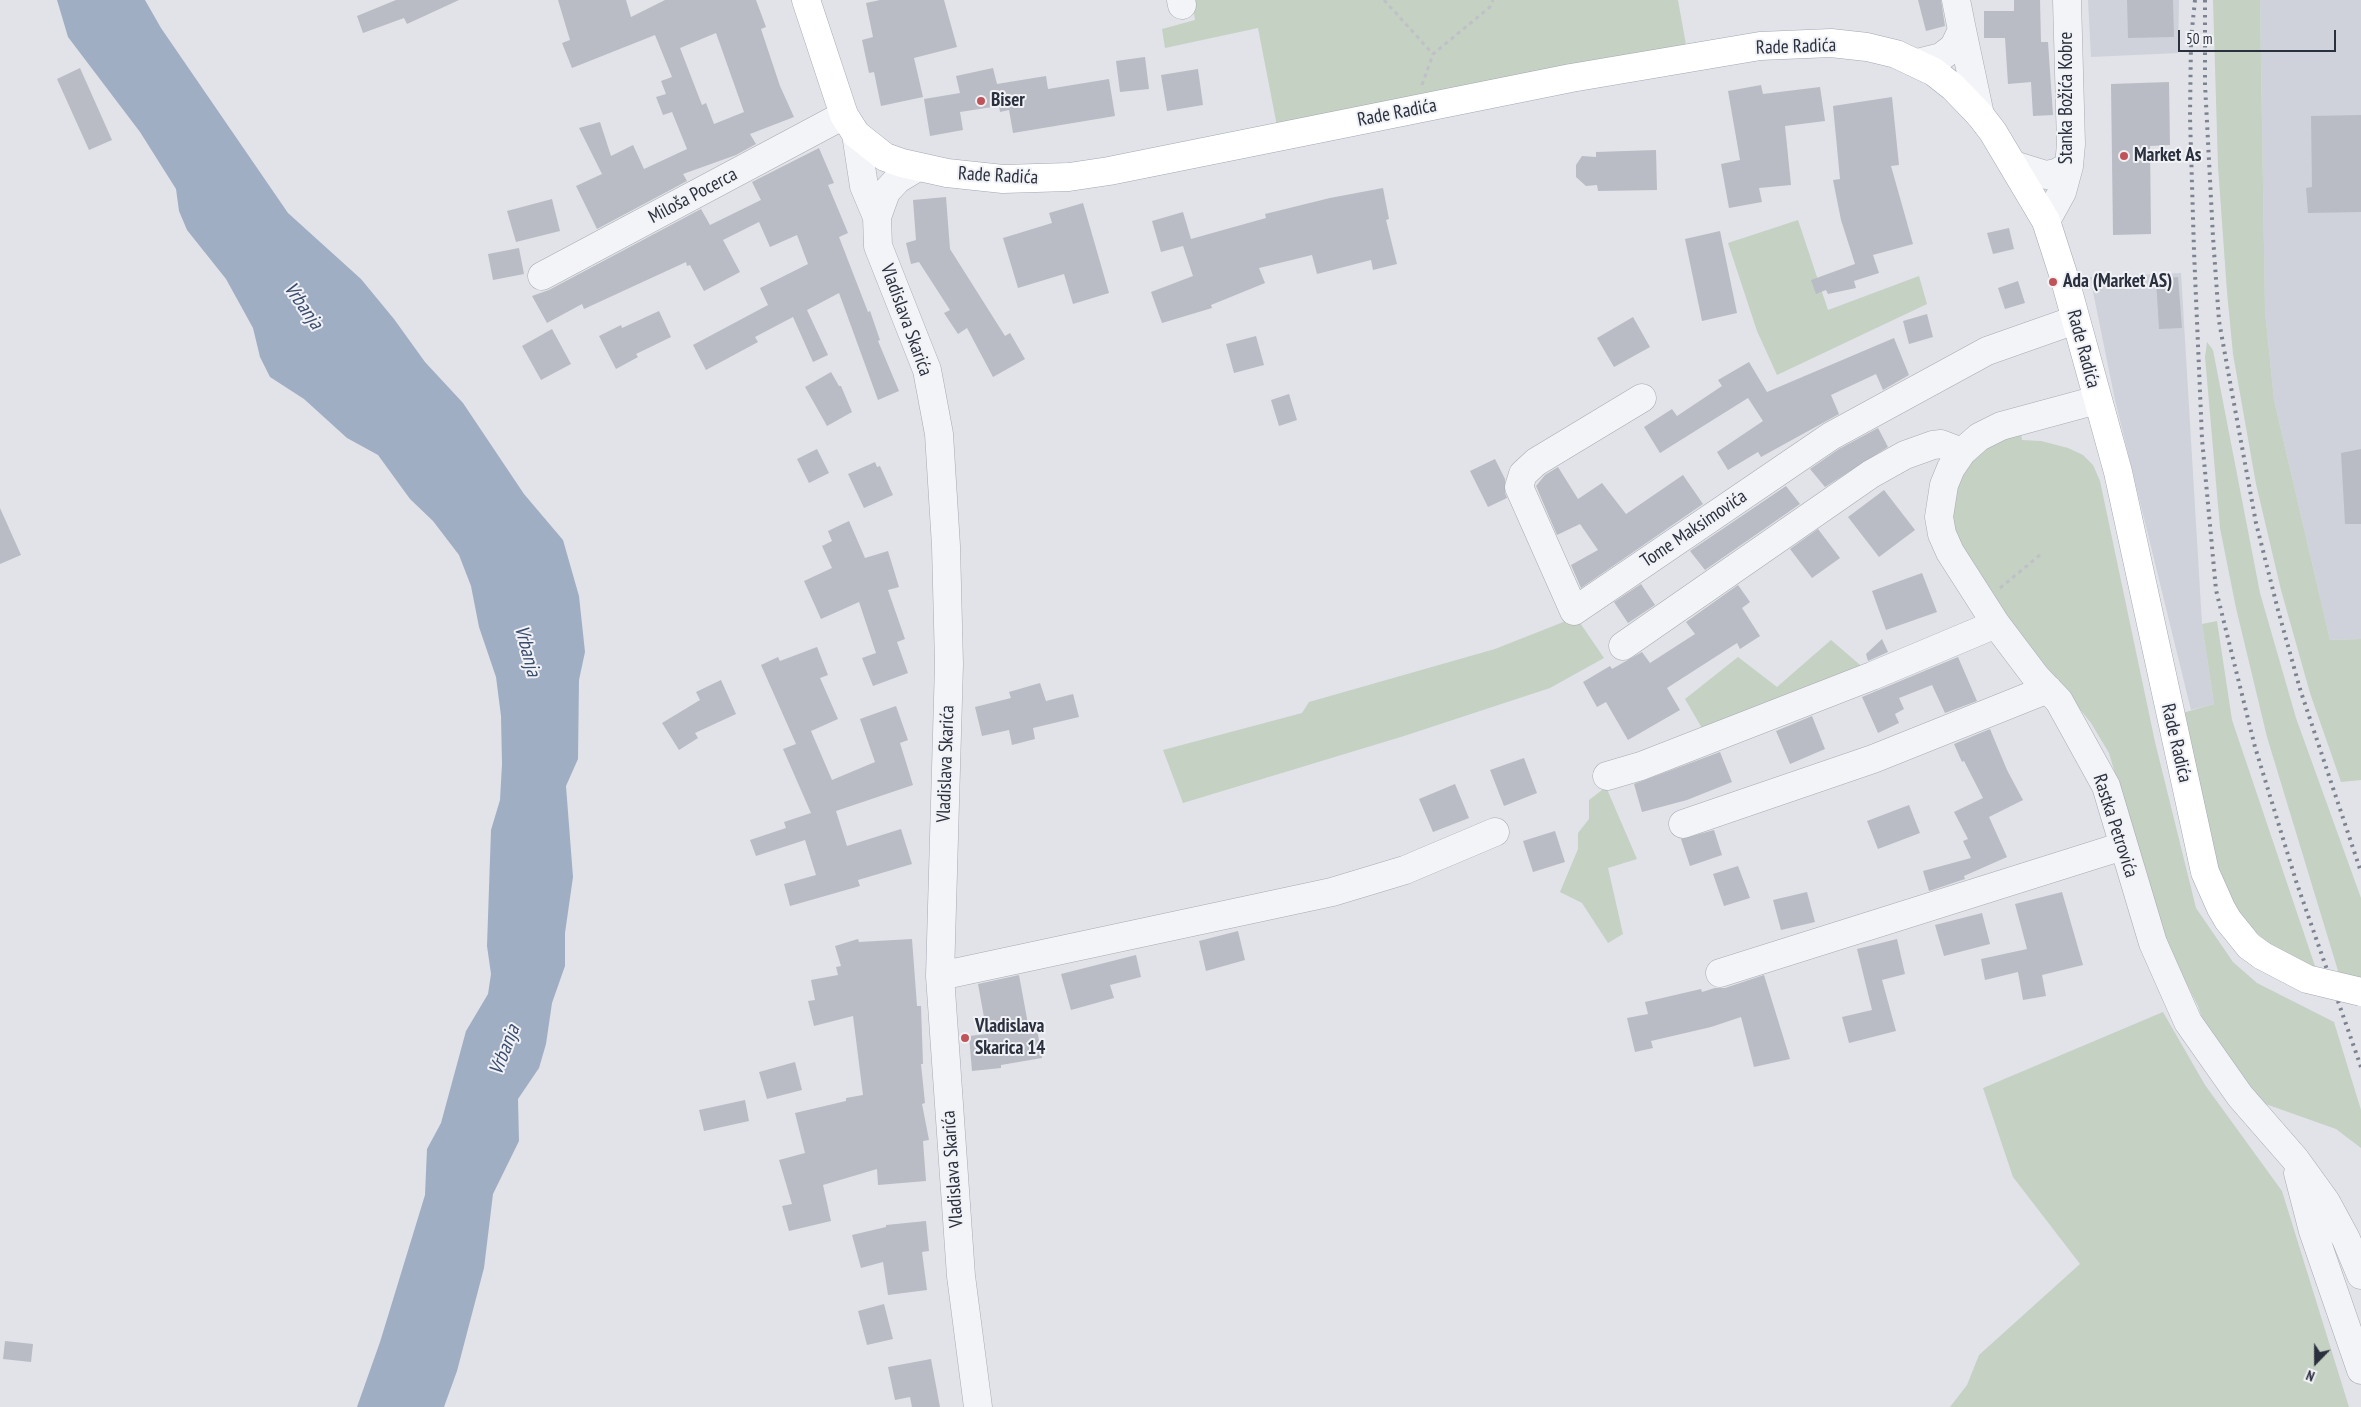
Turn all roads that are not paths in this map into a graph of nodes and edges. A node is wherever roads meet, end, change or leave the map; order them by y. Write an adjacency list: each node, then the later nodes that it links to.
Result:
1 (806, 0): 7 (main road)
2 (1956, 0): 4 (street)
3 (2067, 0): 9 (street, Stanka Božića Kobre)
4 (1962, 30): 5 (street); 6 (street)
5 (1917, 63): 6 (main road, Rade Radića); 10 (main road, Rade Radića)
6 (1980, 115): 8 (main road, Rade Radića)
7 (850, 124): 10 (main road, Rade Radića); 11 (street, Vladislava Skarića); 13 (street, Miloša Pocerca)
8 (2014, 166): 9 (street); 12 (main road, Rade Radića)
9 (2069, 166): 12 (street, Stanka Božića Kobre)
10 (918, 167): 11 (street)
11 (877, 217): 26 (street, Vladislava Skarića)
12 (2046, 221): 14 (main road, Rade Radića)
13 (542, 276)
14 (2075, 320): 15 (street, Tome Maksimovića); 16 (main road, Rade Radića)
15 (1642, 398)
16 (2097, 400): 17 (street, Rastka Petrovića); 27 (main road, Rade Radića, bridge)
17 (1962, 452): 18 (street, Rastka Petrovića); 19 (street)
18 (1989, 614): 20 (street, Rastka Petrovića); 21 (street)
19 (1623, 646)
20 (2048, 690): 22 (street); 24 (street, Rastka Petrovića)
21 (1607, 776)
22 (1684, 824)
23 (1495, 832): 26 (street)
24 (2123, 846): 25 (street); 28 (street, Rastka Petrovića)
25 (1720, 972)
26 (940, 976): 31 (street, Vladislava Skarića)
27 (2361, 992)
28 (2295, 1160): 29 (street, Rastka Petrovića); 30 (street)
29 (2361, 1275)
30 (2361, 1370)
31 (978, 1407)

